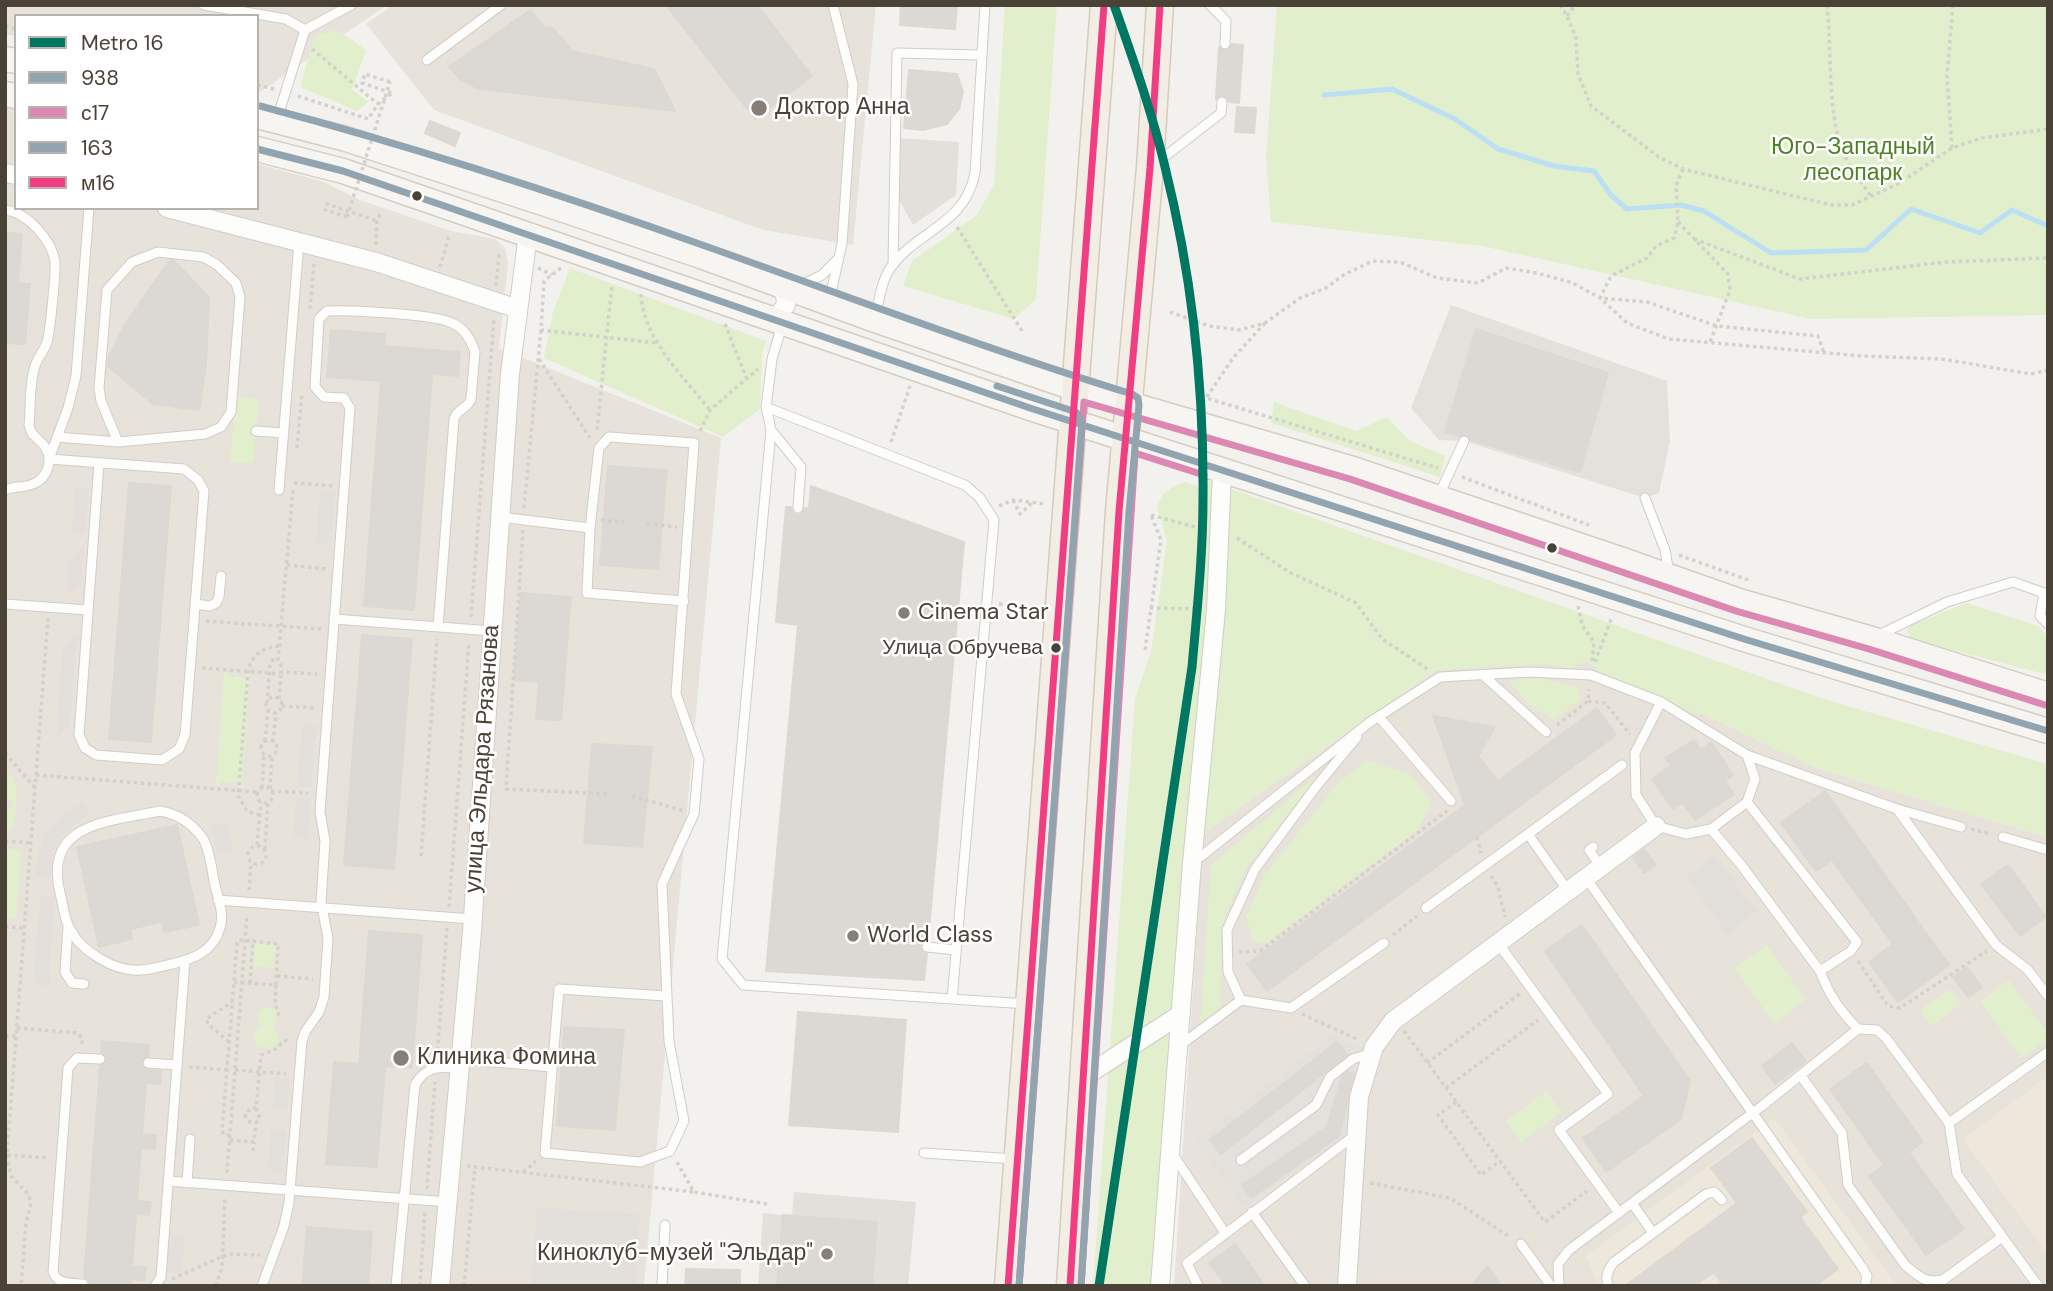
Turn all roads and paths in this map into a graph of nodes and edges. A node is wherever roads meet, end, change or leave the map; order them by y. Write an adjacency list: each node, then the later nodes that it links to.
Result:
1 (204, 5): 13 (lane)
2 (351, 5): 15 (lane)
3 (501, 5): 19 (lane)
4 (833, 5): 44 (lane)
5 (985, 5): 18 (lane)
6 (1104, 5): 74 (main road)
7 (1160, 5): 27 (main road)
8 (1210, 5): 17 (lane)
9 (1560, 5): 14 (path)
10 (1575, 5): 14 (path)
11 (1827, 5): 29 (path)
12 (1952, 5): 25 (path)
13 (241, 8): 15 (lane)
14 (1567, 16): 28 (path)
15 (305, 30): 16 (lane)
16 (302, 41): 20 (lane); 22 (path)
17 (1225, 44)
18 (981, 55): 34 (lane); 48 (lane)
19 (427, 60)
20 (286, 92): 22 (path); 23 (lane)
21 (1222, 102): 27 (lane)
22 (378, 103): 35 (path, bridge)
23 (267, 119): 50 (main road)
24 (2048, 129): 25 (path)
25 (1952, 148): 29 (path)
26 (259, 150): 37 (main road)
27 (1150, 168): 76 (main road)
28 (1683, 169): 29 (path); 36 (path)
29 (1871, 196)
30 (5, 210): 90 (lane)
31 (89, 210): 84 (lane)
32 (175, 210): 40 (street)
33 (381, 212): 35 (path)
34 (951, 216): 48 (lane); 64 (path)
35 (377, 221): 46 (path)
36 (1678, 222): 39 (path); 52 (path)
37 (528, 233): 56 (street, улица Эльдара Рязанова); 59 (main road)
38 (449, 236): 41 (path)
39 (1694, 239): 45 (path); 62 (path)
40 (299, 242): 46 (street); 83 (lane)
41 (444, 253)
42 (499, 253): 53 (path)
43 (315, 256): 55 (path)
44 (839, 258): 50 (lane); 54 (lane)
45 (2048, 258)
46 (376, 262): 53 (street)
47 (568, 263): 63 (path)
48 (892, 265): 60 (lane)
49 (613, 279): 65 (path)
50 (783, 286): 54 (main road); 59 (street)
51 (640, 288): 67 (path)
52 (1600, 298): 61 (path); 62 (path); 66 (path)
53 (495, 303): 56 (street); 130 (path)
54 (829, 303): 60 (main road)
55 (310, 309)
56 (518, 309): 102 (street, улица Эльдара Рязанова)
57 (1170, 312): 61 (path)
58 (722, 317): 72 (path)
59 (773, 320): 70 (lane); 79 (main road)
60 (875, 320): 74 (main road)
61 (1265, 323): 93 (path)
62 (1717, 326): 66 (path); 68 (path)
63 (541, 330): 65 (path); 69 (path)
64 (1022, 331)
65 (606, 337): 67 (path); 69 (path)
66 (1710, 342): 68 (path)
67 (657, 343): 78 (path)
68 (1824, 353): 71 (path)
69 (538, 357): 103 (path)
70 (772, 359): 72 (path); 77 (lane)
71 (2048, 370)
72 (746, 377): 78 (path)
73 (911, 384): 80 (path)
74 (1074, 388): 76 (main road); 79 (main road)
75 (303, 390): 89 (path)
76 (1129, 404): 85 (main road); 97 (main road)
77 (766, 407): 81 (lane); 116 (lane)
78 (710, 410): 88 (path)
79 (1072, 422): 85 (main road); 233 (main road)
80 (896, 428)
81 (771, 430): 101 (lane); 230 (lane)
82 (256, 431): 83 (lane)
83 (284, 433): 96 (lane)
84 (57, 437): 87 (lane); 90 (lane)
85 (1125, 439): 92 (main road); 264 (main road)
86 (1464, 441): 93 (lane)
87 (118, 442): 87 (lane)
88 (694, 443): 105 (lane); 108 (lane)
89 (296, 457)
90 (49, 459): 91 (lane); 95 (lane)
91 (99, 463): 118 (lane); 122 (lane)
92 (1223, 471): 109 (street); 156 (main road)
93 (1449, 471): 97 (lane); 107 (path)
94 (344, 487): 110 (path); 111 (lane); 129 (lane)
95 (5, 490)
96 (279, 490)
97 (1438, 497): 113 (main road)
98 (1645, 498): 113 (lane)
99 (1032, 502): 99 (path); 100 (path)
100 (1048, 504)
101 (797, 508)
102 (500, 517): 103 (lane); 132 (street, улица Эльдара Рязанова)
103 (523, 520): 105 (lane); 172 (path)
104 (624, 522): 105 (path)
105 (591, 524): 115 (lane)
106 (647, 524): 108 (path)
107 (1592, 526)
108 (690, 528): 115 (lane)
109 (1221, 534): 121 (path); 123 (street); 144 (path)
110 (287, 565): 111 (path); 128 (path)
111 (338, 570): 125 (lane)
112 (221, 576): 118 (lane)
113 (1669, 576): 133 (main road)
114 (1577, 597): 143 (path)
115 (684, 601): 179 (lane)
116 (986, 602): 120 (path); 215 (lane)
117 (5, 604): 119 (lane)
118 (195, 604): 126 (lane)
119 (49, 607): 122 (lane); 166 (path)
120 (1039, 608)
121 (1150, 608): 123 (path); 135 (path)
122 (87, 610): 137 (lane)
123 (1216, 610): 195 (street)
124 (1614, 612): 143 (path)
125 (334, 619): 129 (lane); 131 (lane)
126 (194, 620): 128 (path); 137 (lane)
127 (2048, 624): 133 (lane)
128 (281, 626): 131 (path); 134 (path)
129 (438, 627): 130 (lane); 193 (path)
130 (470, 629): 132 (lane); 204 (path)
131 (333, 630): 141 (lane)
132 (492, 631): 205 (street, улица Эльдара Рязанова)
133 (1872, 639): 145 (main road)
134 (280, 646): 136 (path); 138 (path)
135 (1144, 650)
136 (278, 660): 139 (path); 140 (path)
137 (190, 668): 138 (path)
138 (248, 672): 139 (path); 170 (path)
139 (269, 673): 140 (path); 149 (path)
140 (281, 673): 141 (path); 146 (path)
141 (330, 675): 151 (lane)
142 (1483, 675): 143 (lane); 144 (lane); 157 (lane)
143 (1591, 675): 147 (path); 148 (lane)
144 (1440, 677): 154 (lane)
145 (2048, 695)
146 (279, 699): 149 (path); 150 (path)
147 (1588, 701): 157 (path); 158 (path)
148 (1661, 702): 164 (lane); 182 (lane)
149 (267, 703): 152 (path)
150 (282, 706): 151 (path); 153 (path)
151 (327, 709): 171 (lane)
152 (268, 710): 153 (path); 159 (path)
153 (276, 713): 160 (path)
154 (1379, 717): 155 (lane); 174 (lane)
155 (1370, 722): 195 (lane); 217 (lane)
156 (2048, 731)
157 (1546, 732)
158 (1627, 733)
159 (265, 741): 160 (path); 162 (path)
160 (273, 742): 163 (path)
161 (5, 753): 167 (path)
162 (264, 754): 163 (path); 168 (path)
163 (272, 755): 169 (path)
164 (1747, 755): 177 (lane); 178 (lane)
165 (1622, 765): 185 (lane)
166 (36, 775): 167 (path); 170 (path)
167 (35, 788): 188 (path)
168 (260, 790): 169 (path); 170 (path); 175 (path)
169 (271, 790): 171 (path); 176 (path)
170 (238, 791): 180 (path)
171 (321, 793): 202 (lane)
172 (608, 794)
173 (632, 796): 179 (path)
174 (1451, 801)
175 (261, 802): 176 (path); 180 (path)
176 (268, 802): 191 (path)
177 (1748, 802): 184 (lane); 216 (lane)
178 (1898, 809): 183 (lane); 213 (lane)
179 (694, 814): 228 (lane)
180 (260, 815): 189 (path)
181 (1440, 817): 217 (path)
182 (1656, 826): 184 (lane); 197 (street)
183 (1961, 827): 186 (path)
184 (1711, 829): 219 (lane)
185 (1528, 834): 196 (lane); 199 (lane)
186 (2003, 837): 192 (lane)
187 (5, 841): 188 (path)
188 (31, 843): 208 (path)
189 (257, 845): 191 (path); 194 (path)
190 (1593, 847): 197 (lane)
191 (265, 850): 194 (path)
192 (2048, 850)
193 (421, 856)
194 (251, 862): 201 (path)
195 (1192, 863): 236 (street)
196 (1484, 866): 203 (lane); 210 (path)
197 (1601, 867): 198 (street)
198 (1586, 878): 199 (street); 270 (lane)
199 (1569, 891): 210 (street)
200 (218, 900): 201 (lane); 206 (lane); 218 (lane)
201 (248, 902): 202 (lane); 209 (path)
202 (321, 908): 204 (lane); 221 (lane)
203 (1426, 908)
204 (448, 917): 205 (lane); 257 (path)
205 (472, 919): 255 (street, улица Эльдара Рязанова)
206 (68, 926): 218 (lane); 225 (lane)
207 (5, 927): 208 (path)
208 (24, 928): 241 (path)
209 (245, 940): 211 (path); 222 (path); 223 (path)
210 (1502, 940): 227 (lane); 240 (street)
211 (253, 941): 220 (path); 224 (path)
212 (1384, 943): 234 (lane)
213 (1996, 945): 216 (path); 229 (lane)
214 (928, 947): 215 (lane)
215 (956, 950): 230 (lane)
216 (1851, 951): 219 (lane)
217 (1227, 952): 231 (lane)
218 (185, 961): 256 (lane)
219 (1820, 971): 242 (lane)
220 (277, 976): 221 (path); 226 (path)
221 (325, 979): 245 (lane)
222 (234, 982): 223 (path); 232 (path)
223 (242, 982): 224 (path); 238 (path)
224 (250, 983): 226 (path)
225 (84, 984)
226 (276, 985): 239 (path)
227 (1530, 986): 235 (lane); 254 (path)
228 (666, 996): 258 (lane); 280 (lane)
229 (2048, 996)
230 (952, 999): 233 (lane)
231 (1241, 1000): 234 (lane); 248 (lane)
232 (232, 1001): 237 (path); 246 (path)
233 (1028, 1004): 284 (main road)
234 (1291, 1008): 249 (path)
235 (1548, 1012): 265 (path); 290 (lane)
236 (1181, 1014): 248 (street); 264 (street)
237 (231, 1016): 238 (path); 246 (path)
238 (239, 1017): 247 (path)
239 (280, 1018)
240 (1395, 1019): 249 (street); 254 (path)
241 (17, 1028): 244 (path); 251 (path)
242 (1858, 1029): 263 (lane); 272 (lane)
243 (5, 1036): 244 (path)
244 (16, 1037): 274 (path)
245 (302, 1041): 261 (path); 262 (lane)
246 (229, 1044): 247 (path); 259 (path)
247 (237, 1045): 260 (path)
248 (1178, 1047): 278 (street)
249 (1373, 1050): 273 (street); 285 (lane)
250 (2048, 1052): 272 (lane)
251 (81, 1058): 252 (lane); 283 (lane)
252 (100, 1059)
253 (148, 1063): 256 (lane)
254 (1427, 1063): 265 (path)
255 (460, 1064): 257 (lane); 258 (lane); 297 (street, улица Эльдара Рязанова)
256 (177, 1066): 259 (path); 288 (lane)
257 (436, 1067): 294 (lane); 295 (path)
258 (552, 1067): 280 (lane)
259 (227, 1070): 260 (path); 266 (path)
260 (235, 1070): 261 (path); 267 (path)
261 (259, 1072): 262 (path); 269 (path)
262 (299, 1075): 292 (lane)
263 (1801, 1076): 270 (lane); 305 (lane)
264 (1084, 1077): 320 (main road)
265 (1446, 1088): 268 (path)
266 (225, 1094): 267 (path); 275 (path)
267 (233, 1095): 275 (path)
268 (1456, 1102): 286 (path); 286 (path)
269 (256, 1108): 271 (path); 271 (path)
270 (1753, 1113): 298 (lane); 328 (lane)
271 (256, 1122): 277 (path)
272 (1948, 1123): 305 (lane)
273 (1355, 1135): 287 (street); 300 (lane)
274 (7, 1137): 282 (path)
275 (230, 1137): 277 (path); 291 (path)
276 (190, 1139): 289 (lane)
277 (254, 1142): 279 (path)
278 (1170, 1151): 303 (lane); 321 (street)
279 (253, 1152)
280 (670, 1152): 293 (path)
281 (924, 1153): 284 (lane)
282 (7, 1155): 283 (path); 311 (path)
283 (61, 1159): 309 (lane)
284 (1017, 1159): 319 (main road)
285 (1241, 1160)
286 (1500, 1161): 290 (path)
287 (1354, 1180): 306 (path); 324 (street)
288 (168, 1181): 289 (lane); 310 (lane)
289 (187, 1183): 291 (lane)
290 (1597, 1183): 301 (lane)
291 (226, 1185): 292 (lane); 307 (path)
292 (290, 1190): 294 (lane); 308 (lane)
293 (694, 1192): 299 (path); 317 (path)
294 (405, 1199): 295 (lane); 314 (lane)
295 (426, 1200): 297 (lane); 315 (path)
296 (1721, 1200): 304 (lane)
297 (449, 1202): 316 (street, улица Эльдара Рязанова)
298 (1632, 1203): 301 (lane); 304 (lane)
299 (767, 1204)
300 (1252, 1212): 303 (lane); 323 (lane)
301 (1619, 1213): 326 (lane)
302 (665, 1225): 318 (lane)
303 (1225, 1233): 322 (lane)
304 (1653, 1233): 327 (lane)
305 (2002, 1237): 329 (lane)
306 (1521, 1244): 325 (lane)
307 (223, 1256): 308 (path); 310 (path); 312 (path)
308 (272, 1256): 313 (lane)
309 (83, 1284)
310 (156, 1285)
311 (21, 1286)
312 (216, 1286)
313 (262, 1286)
314 (396, 1286)
315 (420, 1286)
316 (440, 1286)
317 (464, 1286)
318 (662, 1286)
319 (1008, 1286)
320 (1070, 1286)
321 (1160, 1286)
322 (1198, 1286)
323 (1305, 1286)
324 (1347, 1286)
325 (1551, 1286)
326 (1559, 1286)
327 (1608, 1286)
328 (1865, 1286)
329 (2038, 1286)

